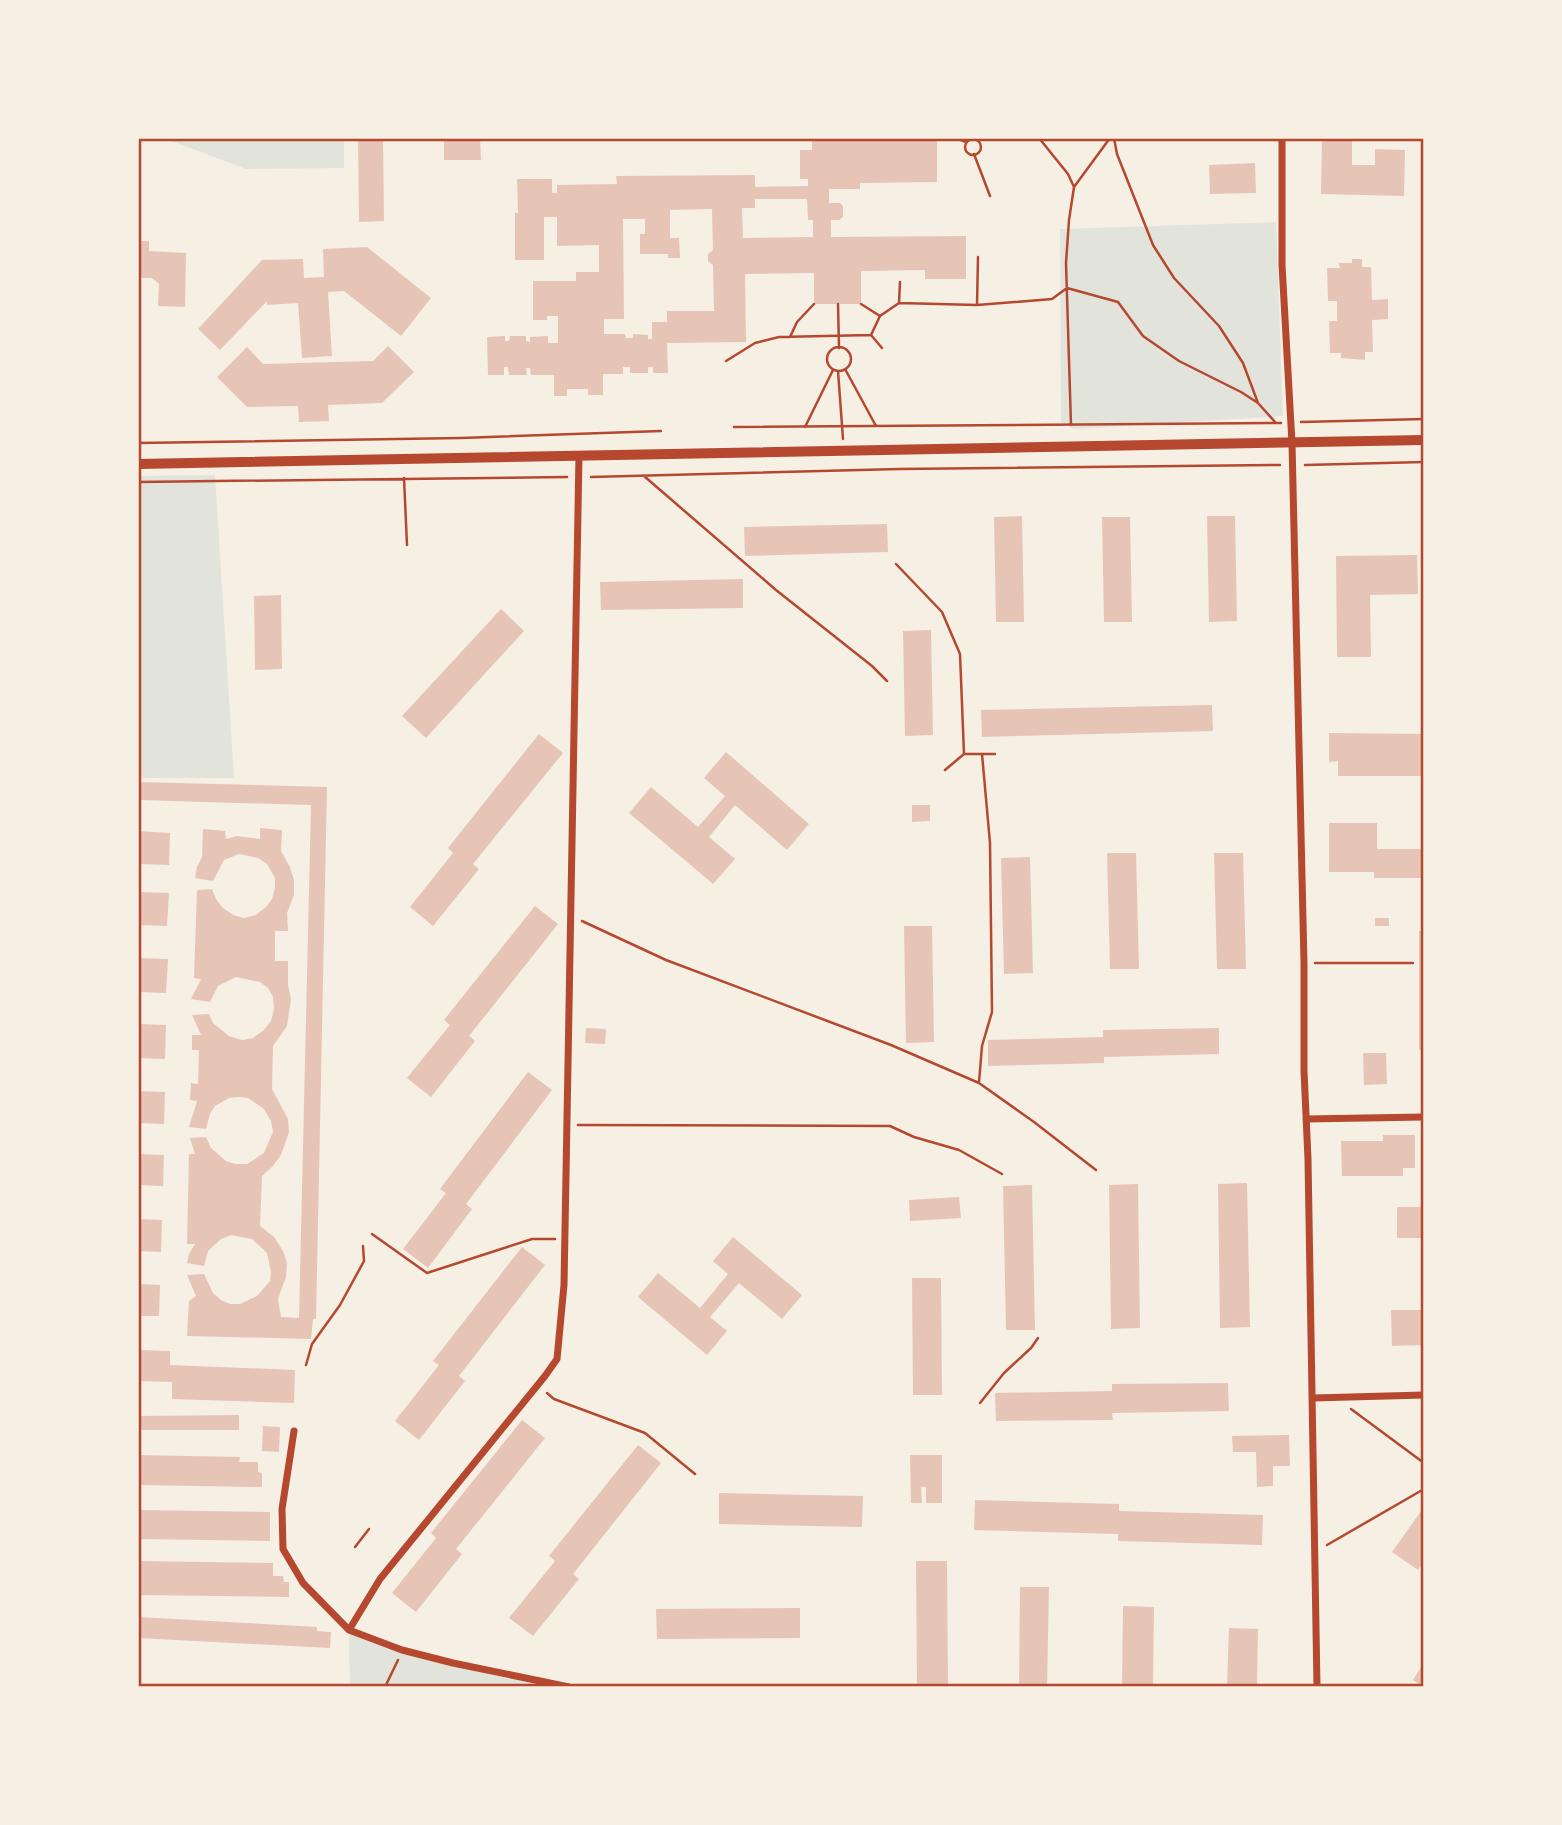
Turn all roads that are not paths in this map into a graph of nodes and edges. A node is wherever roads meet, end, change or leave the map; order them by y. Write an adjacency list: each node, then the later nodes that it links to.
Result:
1 (1282, 138): 3 (street)
2 (1424, 440): 3 (main road)
3 (1292, 443): 4 (main road); 7 (street)
4 (579, 455): 5 (main road); 11 (street)
5 (138, 464)
6 (1424, 1117): 7 (street)
7 (1306, 1119): 9 (street)
8 (1424, 1395): 9 (street)
9 (1313, 1398): 13 (street)
10 (294, 1431): 11 (street)
11 (349, 1630): 12 (street)
12 (569, 1687)
13 (1317, 1687)

